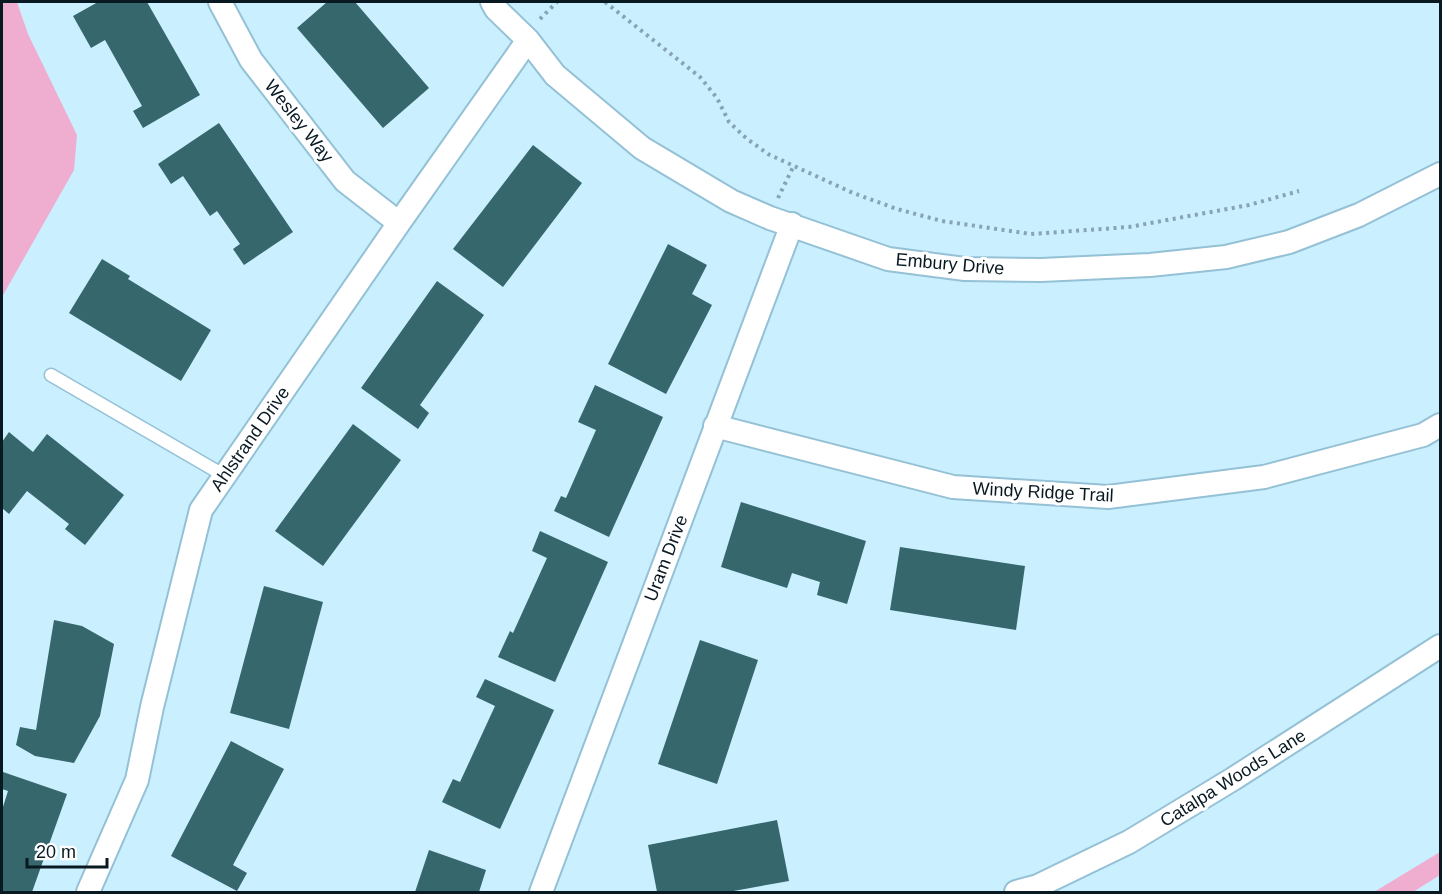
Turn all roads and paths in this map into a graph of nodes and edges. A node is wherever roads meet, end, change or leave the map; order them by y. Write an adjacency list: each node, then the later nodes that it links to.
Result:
1 (220, 2): 9 (street, Wesley Way)
2 (492, 2): 4 (street, Embury Drive)
3 (605, 2): 5 (path)
4 (528, 40): 8 (street, Embury Drive); 9 (street, Ahlstrand Drive)
5 (794, 165): 7 (path); 8 (path)
6 (1440, 174): 8 (street, Embury Drive)
7 (1299, 191)
8 (781, 221): 12 (street, Uram Drive)
9 (399, 223): 13 (street, Ahlstrand Drive)
10 (51, 375): 13 (lane)
11 (1440, 425): 12 (street, Windy Ridge Trail)
12 (715, 426): 16 (street, Uram Drive)
13 (225, 476): 15 (street, Ahlstrand Drive)
14 (1440, 646): 17 (street, Catalpa Woods Lane)
15 (88, 892)
16 (541, 892)
17 (1016, 892)

